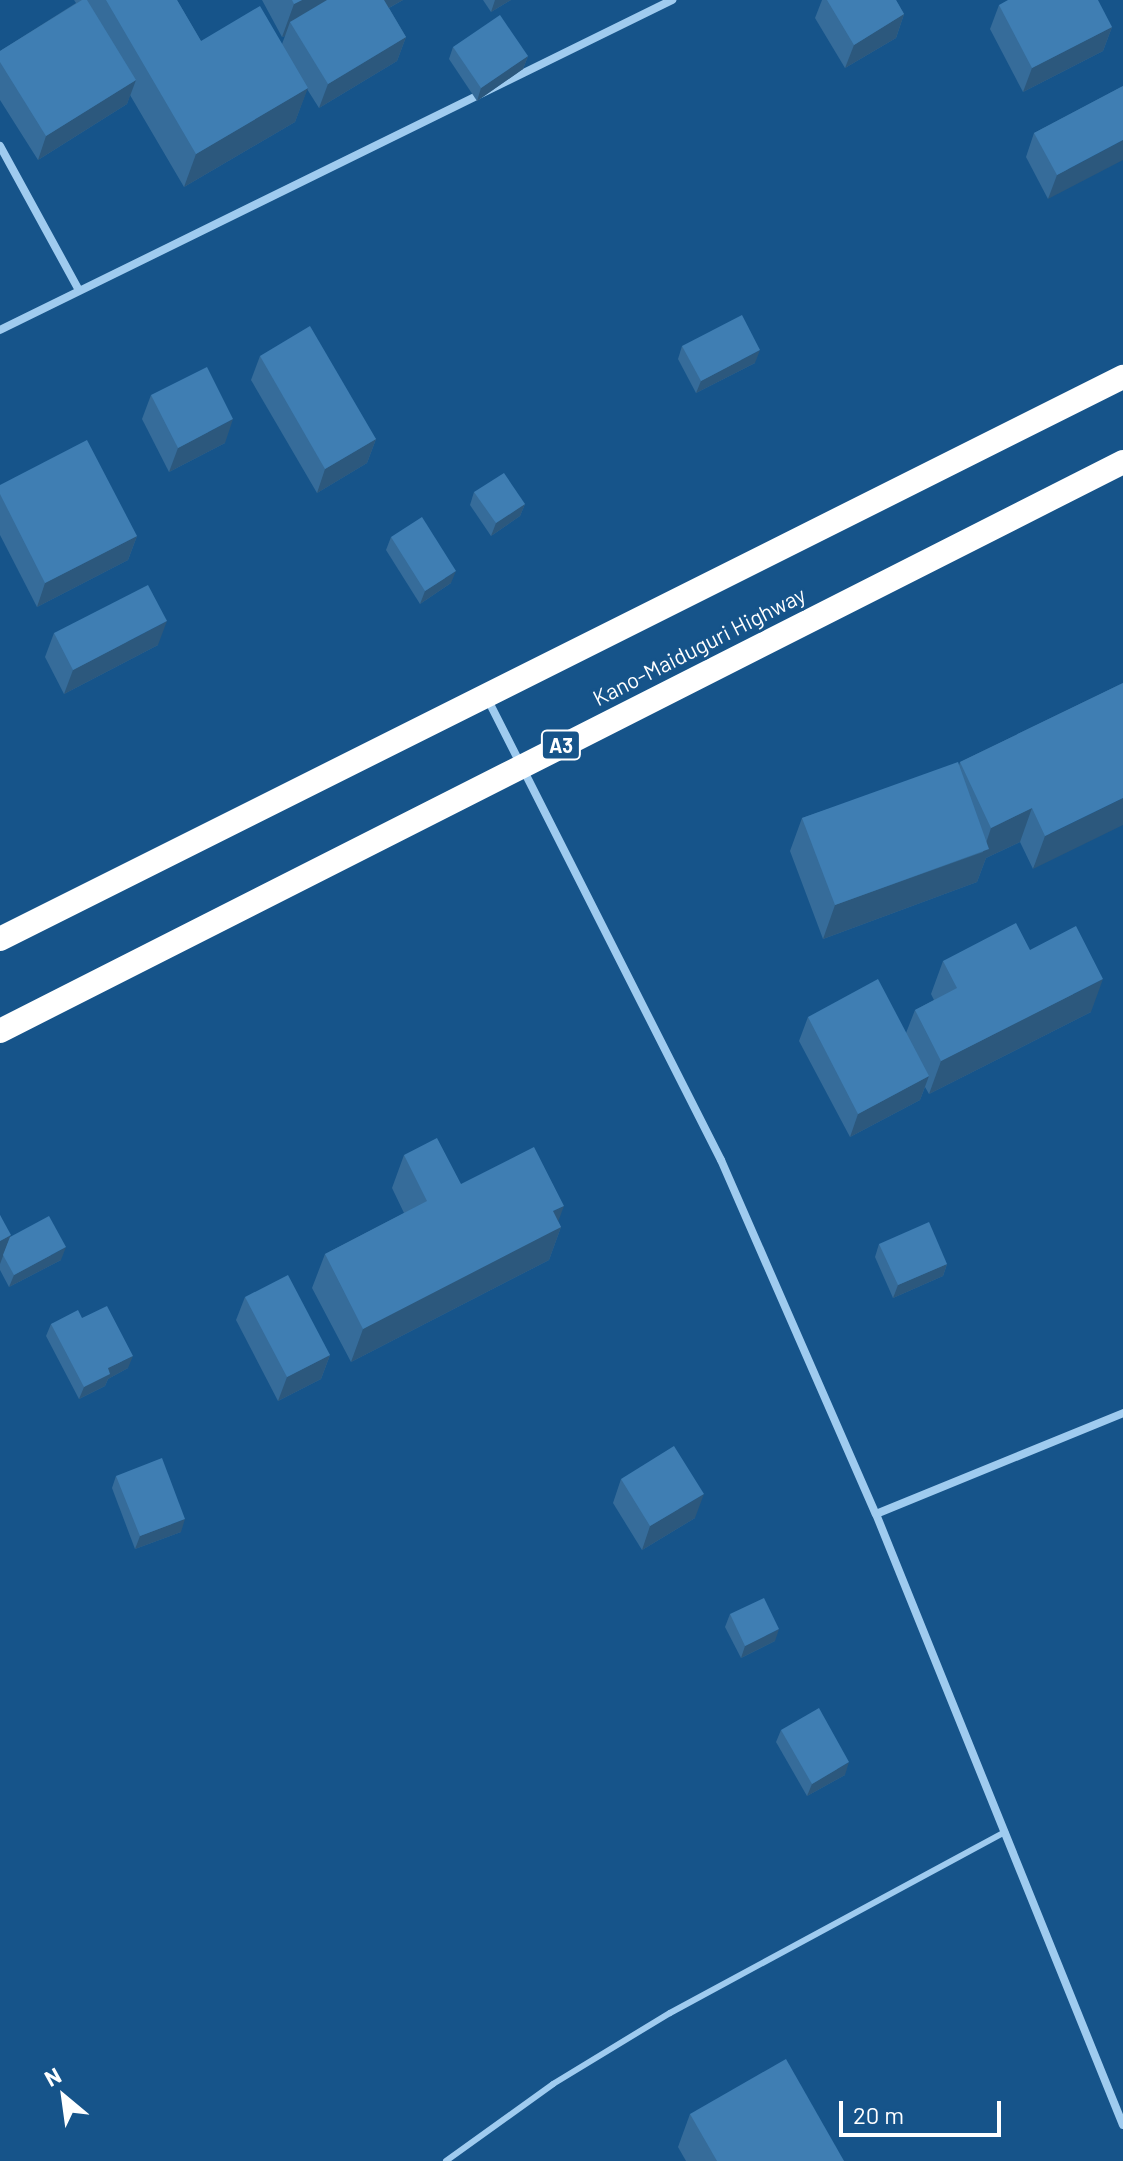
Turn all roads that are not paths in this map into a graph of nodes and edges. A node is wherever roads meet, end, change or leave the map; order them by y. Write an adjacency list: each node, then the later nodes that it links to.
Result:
1 (672, 0): 3 (street)
2 (0, 146): 3 (street)
3 (79, 290): 4 (street)
4 (0, 330)
5 (1123, 377): 7 (highway)
6 (1123, 462): 8 (highway, Kano-Maiduguri Highway / A3)
7 (486, 696): 8 (street); 9 (highway)
8 (519, 766): 10 (highway, Kano-Maiduguri Highway / A3); 12 (street)
9 (0, 939)
10 (0, 1031)
11 (1123, 1413): 12 (street)
12 (876, 1514): 13 (street)
13 (1005, 1832): 14 (street); 15 (lane)
14 (1123, 2125)
15 (446, 2161)

